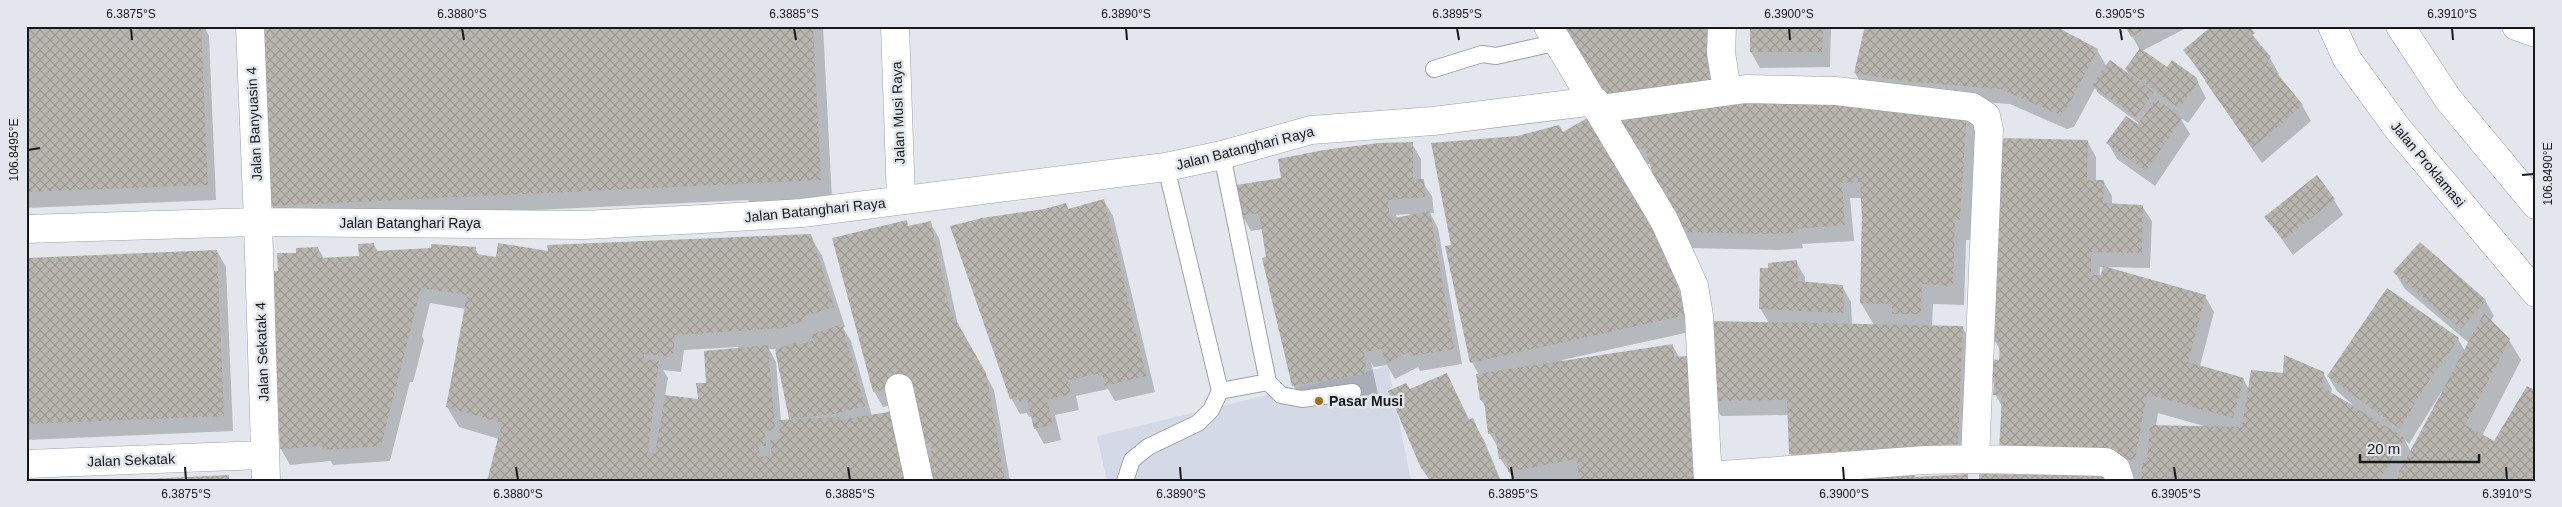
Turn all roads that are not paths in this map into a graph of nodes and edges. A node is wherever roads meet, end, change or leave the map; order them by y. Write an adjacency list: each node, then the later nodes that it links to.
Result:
1 (250, 26): 16 (street, Jalan Banyuasin 4)
2 (896, 26): 14 (street, Jalan Musi Raya)
3 (1722, 26): 10 (street)
4 (2332, 26): 18 (street, Jalan Proklamasi)
5 (2516, 26): 8 (street)
6 (2408, 28): 15 (street)
7 (1553, 34): 9 (lane); 11 (street)
8 (2536, 34)
9 (1434, 69)
10 (1727, 90): 11 (street, Jalan Batanghari Raya); 23 (street, Jalan Batanghari Raya)
11 (1597, 105): 12 (street, Jalan Batanghari Raya); 26 (street)
12 (1222, 155): 13 (street, Jalan Batanghari Raya); 19 (lane)
13 (1166, 166): 14 (street, Jalan Batanghari Raya); 21 (lane)
14 (902, 200): 16 (street, Jalan Batanghari Raya)
15 (2536, 205)
16 (258, 222): 17 (street, Jalan Batanghari Raya); 25 (street, Jalan Sekatak 4)
17 (26, 229)
18 (2536, 293)
19 (1268, 382): 21 (lane); 22 (lane)
20 (899, 388): 27 (street)
21 (1220, 391): 28 (lane)
22 (1353, 392)
23 (1975, 459): 26 (street); 29 (street)
24 (26, 464): 25 (street, Jalan Sekatak)
25 (265, 468)
26 (1708, 478)
27 (919, 481)
28 (1125, 481)
29 (2120, 481)

